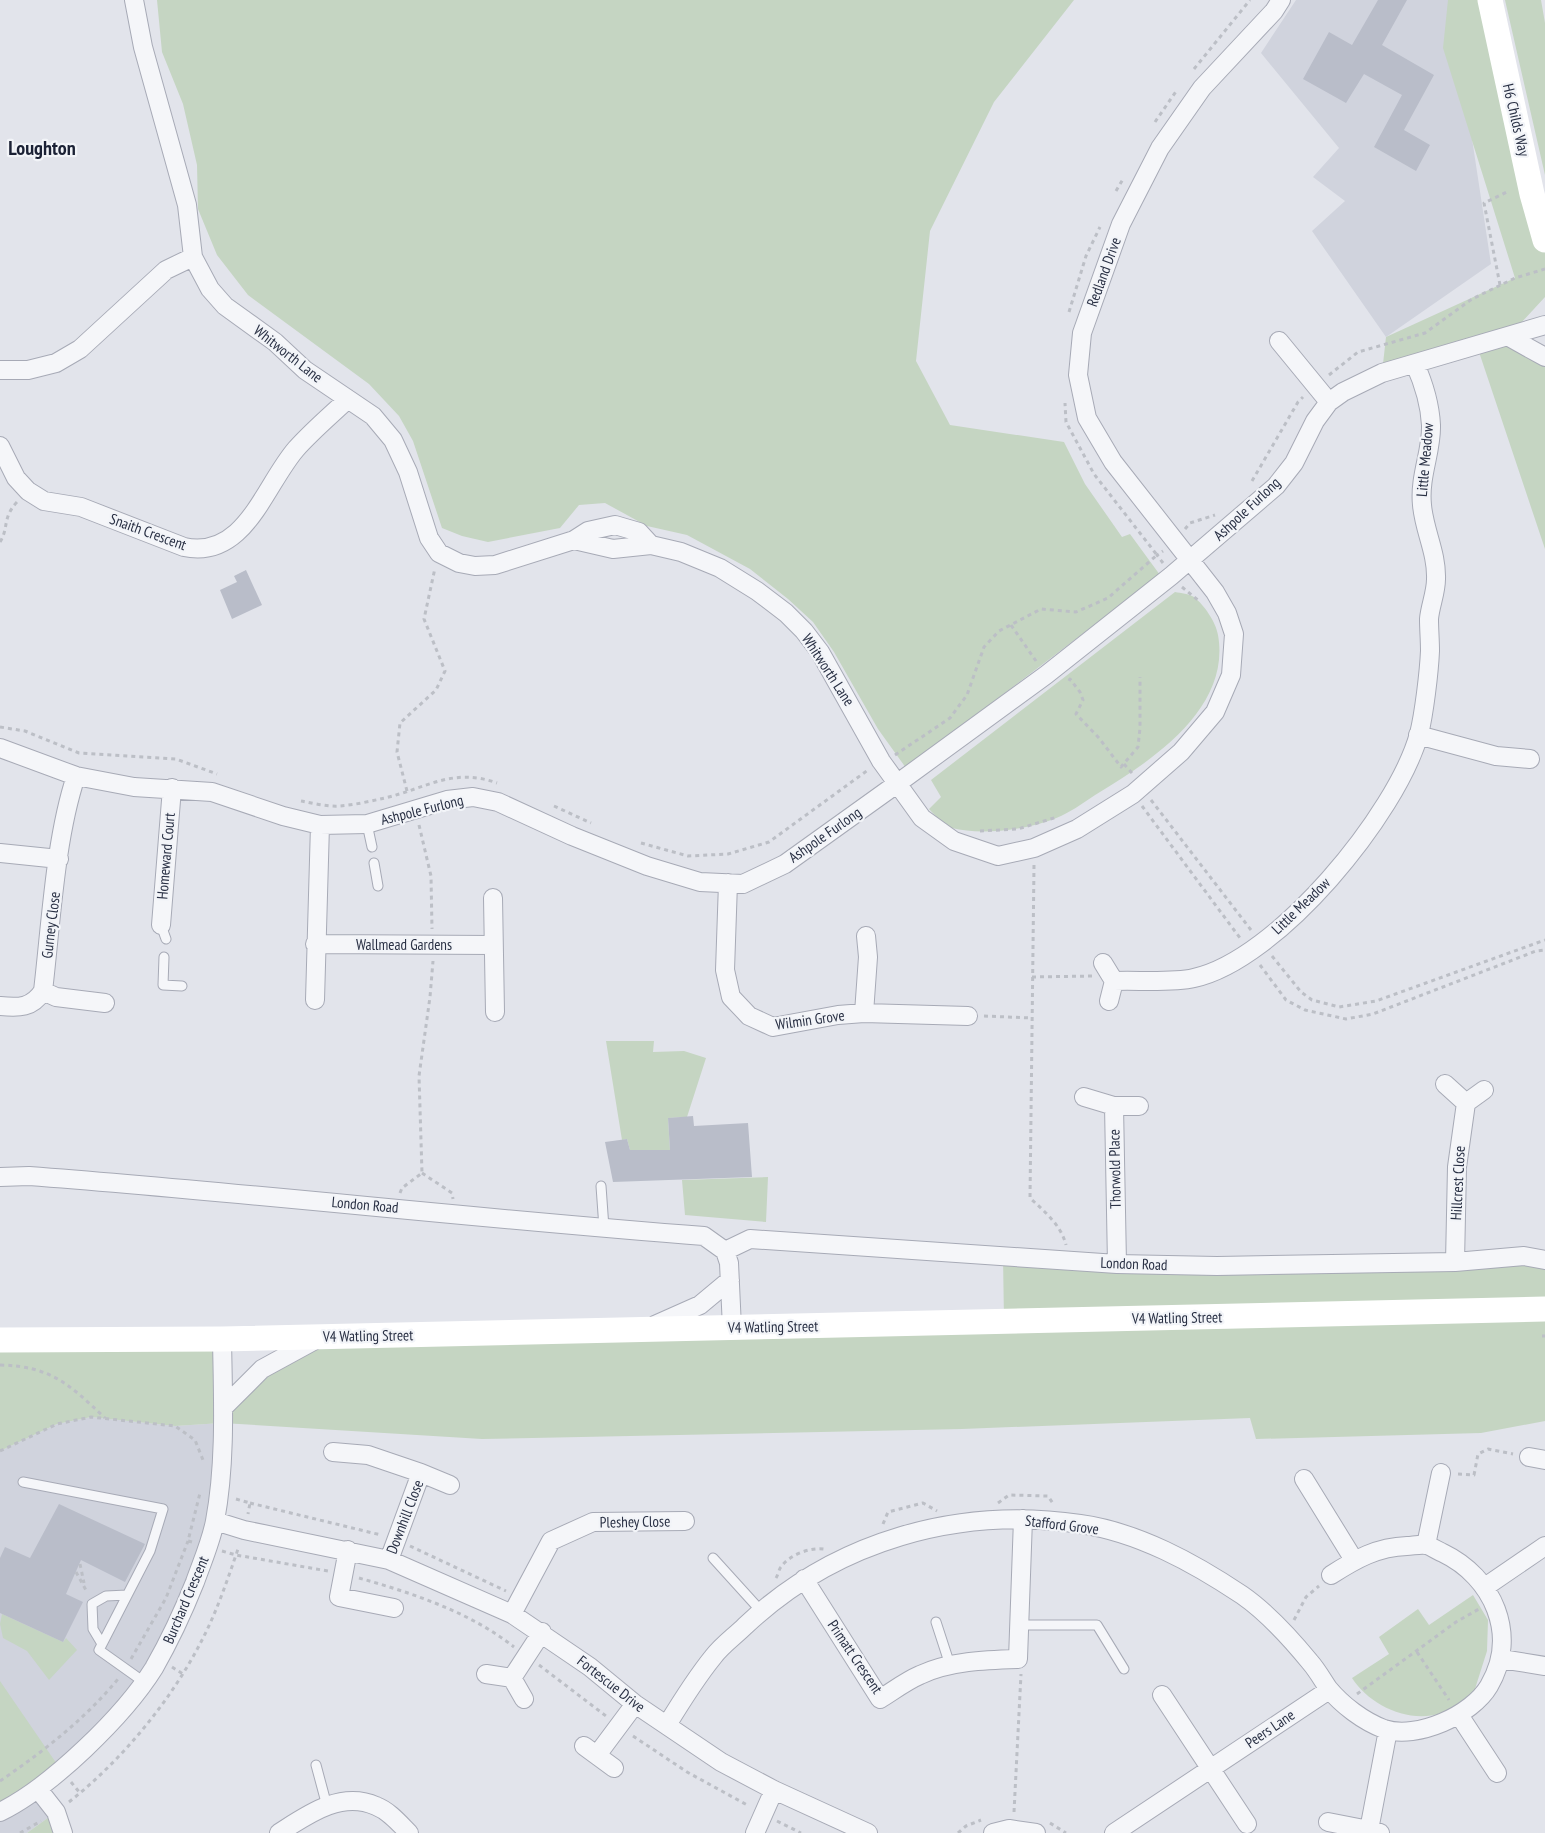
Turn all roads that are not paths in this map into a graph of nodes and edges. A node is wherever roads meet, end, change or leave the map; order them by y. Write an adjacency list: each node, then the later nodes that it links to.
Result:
1 (134, 0): 5 (street, Whitworth Lane)
2 (1280, 0): 15 (street, Redland Drive)
3 (1490, 0): 4 (street, H6 Childs Way)
4 (1545, 240)
5 (194, 256): 11 (street); 12 (street, Whitworth Lane)
6 (1545, 325): 7 (street, Ashpole Furlong)
7 (1509, 336): 9 (street); 10 (street, Ashpole Furlong)
8 (1279, 342): 13 (street)
9 (1545, 357)
10 (1415, 364): 13 (street, Ashpole Furlong); 16 (street, Little Meadow)
11 (0, 370)
12 (348, 399): 14 (street, Snaith Crescent); 20 (street, Whitworth Lane)
13 (1330, 402): 15 (street, Ashpole Furlong)
14 (0, 446)
15 (1190, 560): 20 (street, Ashpole Furlong); 20 (street)
16 (1418, 735): 18 (street); 39 (street, Little Meadow)
17 (0, 748): 19 (street, Ashpole Furlong)
18 (1530, 759)
19 (76, 776): 21 (street, Ashpole Furlong); 26 (street, Gurney Close)
20 (901, 781): 28 (street, Ashpole Furlong)
21 (172, 788): 23 (street, Ashpole Furlong); 31 (street, Homeward Court)
22 (368, 824): 23 (street, Ashpole Furlong); 24 (lane); 28 (street, Ashpole Furlong)
23 (320, 825): 33 (street)
24 (372, 847)
25 (0, 853): 26 (street)
26 (59, 859): 37 (street, Gurney Close)
27 (374, 863): 29 (lane)
28 (728, 883): 43 (street, Wilmin Grove)
29 (378, 886)
30 (493, 898): 34 (street)
31 (164, 932)
32 (866, 936): 43 (street, Wilmin Grove)
33 (315, 944): 34 (street, Wallmead Gardens); 38 (street)
34 (494, 945): 42 (street)
35 (164, 957): 36 (lane)
36 (182, 986)
37 (43, 991): 40 (street); 41 (street)
38 (315, 1000)
39 (1109, 1001)
40 (105, 1003)
41 (0, 1006)
42 (495, 1012)
43 (864, 1013): 44 (street, Wilmin Grove)
44 (968, 1016)
45 (1445, 1084): 48 (street)
46 (1484, 1090): 48 (street)
47 (1084, 1097): 49 (street)
48 (1466, 1104): 56 (street, Hillcrest Close)
49 (1114, 1106): 50 (street); 57 (street, Thorwold Place)
50 (1139, 1106)
51 (0, 1177): 53 (street, London Road)
52 (602, 1186): 53 (lane)
53 (604, 1228): 54 (street, London Road)
54 (725, 1251): 57 (street, London Road); 58 (street)
55 (1545, 1260): 56 (street, London Road)
56 (1455, 1262): 57 (street, London Road)
57 (1117, 1264)
58 (730, 1280): 60 (street); 61 (street)
59 (1545, 1309): 60 (street, V4 Watling Street)
60 (732, 1328): 61 (street, V4 Watling Street)
61 (645, 1330): 62 (street, V4 Watling Street)
62 (322, 1337): 63 (street, V4 Watling Street); 65 (street)
63 (222, 1339): 64 (street, V4 Watling Street); 65 (street, Burchard Crescent)
64 (0, 1340)
65 (223, 1408): 73 (street, Burchard Crescent)
66 (333, 1452): 67 (street, Downhill Close)
67 (421, 1473): 71 (street, Downhill Close); 79 (street, Downhill Close)
68 (1441, 1473): 75 (street)
69 (1304, 1479): 80 (street)
70 (23, 1482): 84 (lane)
71 (450, 1485)
72 (1022, 1519): 82 (street, Stafford Grove); 89 (street); 99 (street, Stafford Grove)
73 (215, 1521): 77 (street, Fortescue Drive); 98 (street, Burchard Crescent)
74 (685, 1521): 87 (street, Pleshey Close)
75 (1426, 1545): 80 (street, Stafford Grove); 83 (street, Stafford Grove)
76 (1545, 1546): 83 (street)
77 (348, 1550): 79 (street, Fortescue Drive); 85 (street)
78 (713, 1558): 86 (lane)
79 (388, 1560): 87 (street, Fortescue Drive)
80 (1354, 1560): 81 (street, Stafford Grove)
81 (1331, 1575)
82 (804, 1579): 86 (street, Stafford Grove); 93 (street, Primatt Crescent)
83 (1489, 1594): 92 (street, Stafford Grove)
84 (127, 1595): 91 (lane); 91 (lane)
85 (394, 1608)
86 (761, 1611): 104 (street, Stafford Grove)
87 (512, 1614): 90 (street, Fortescue Drive)
88 (936, 1622): 93 (lane)
89 (1019, 1625): 93 (street, Primatt Crescent); 95 (lane)
90 (542, 1632): 97 (street); 102 (street, Fortescue Drive)
91 (102, 1644): 98 (lane)
92 (1501, 1659): 94 (street); 103 (street, Stafford Grove)
93 (950, 1665)
94 (1545, 1666)
95 (1124, 1669)
96 (486, 1674): 97 (street)
97 (512, 1678): 101 (street)
98 (144, 1682): 110 (street, Burchard Crescent)
99 (1329, 1690): 105 (street, Stafford Grove); 108 (street, Peers Lane)
100 (1162, 1695): 108 (street)
101 (524, 1699)
102 (636, 1704): 104 (street, Fortescue Drive); 107 (street)
103 (1459, 1716): 105 (street, Stafford Grove); 109 (street)
104 (666, 1725): 111 (street, Fortescue Drive)
105 (1388, 1730): 116 (street)
106 (316, 1764): 112 (lane)
107 (614, 1768)
108 (1210, 1769): 115 (street); 124 (street, Peers Lane)
109 (1497, 1773)
110 (38, 1788): 113 (street, Burchard Crescent); 117 (street)
111 (774, 1790): 120 (street); 121 (street, Fortescue Drive)
112 (327, 1806): 118 (street); 119 (street)
113 (1, 1810)
114 (1328, 1822): 116 (street)
115 (1247, 1824)
116 (1374, 1832)
117 (63, 1833)
118 (278, 1833)
119 (409, 1833)
120 (755, 1833)
121 (868, 1833)
122 (992, 1833): 123 (street)
123 (1036, 1833)
124 (1114, 1833)

